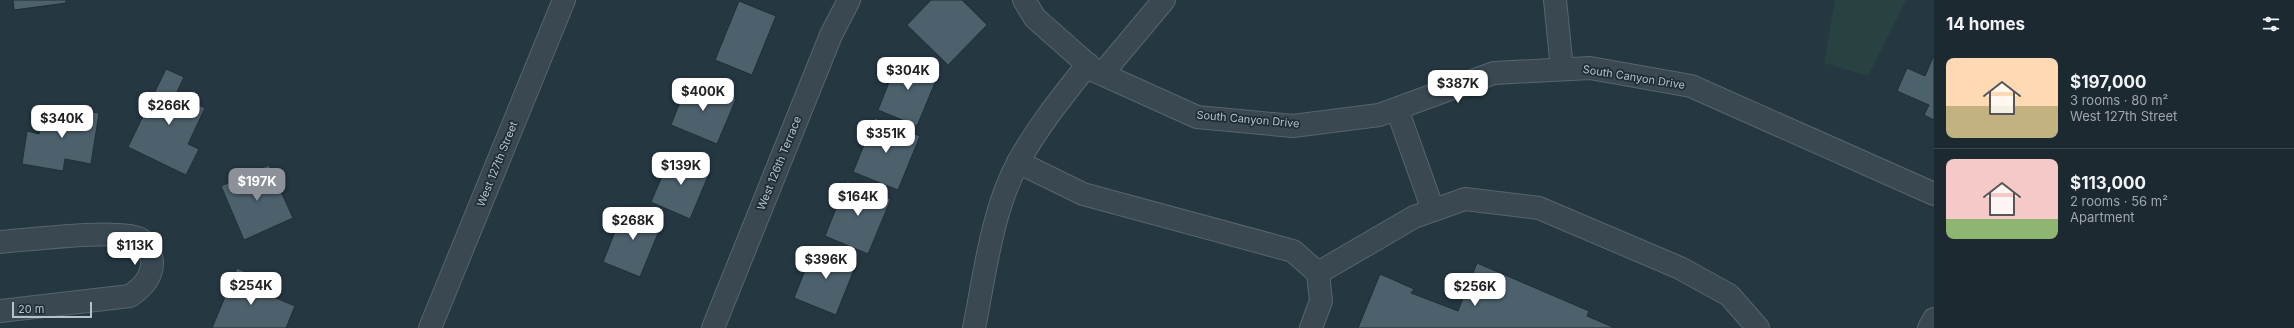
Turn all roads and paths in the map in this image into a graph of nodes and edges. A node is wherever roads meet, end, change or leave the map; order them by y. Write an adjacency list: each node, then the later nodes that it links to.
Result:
1 (564, 0): 16 (street, West 127th Street)
2 (850, 0): 17 (street, West 126th Terrace)
3 (1024, 0): 6 (street, South Canyon Drive)
4 (1164, 0): 6 (street)
5 (1555, 0): 7 (street)
6 (1095, 69): 8 (street, South Canyon Drive); 9 (street)
7 (1562, 69): 8 (street, South Canyon Drive); 10 (street, South Canyon Drive)
8 (1397, 109): 11 (street)
9 (1018, 162): 13 (street); 18 (street)
10 (1934, 194)
11 (1433, 210): 13 (street); 20 (street)
12 (0, 242): 14 (street)
13 (1318, 273): 19 (street)
14 (0, 311)
15 (1934, 319): 21 (street)
16 (430, 328)
17 (713, 328)
18 (974, 328)
19 (1311, 328)
20 (1758, 328)
21 (1930, 328)

